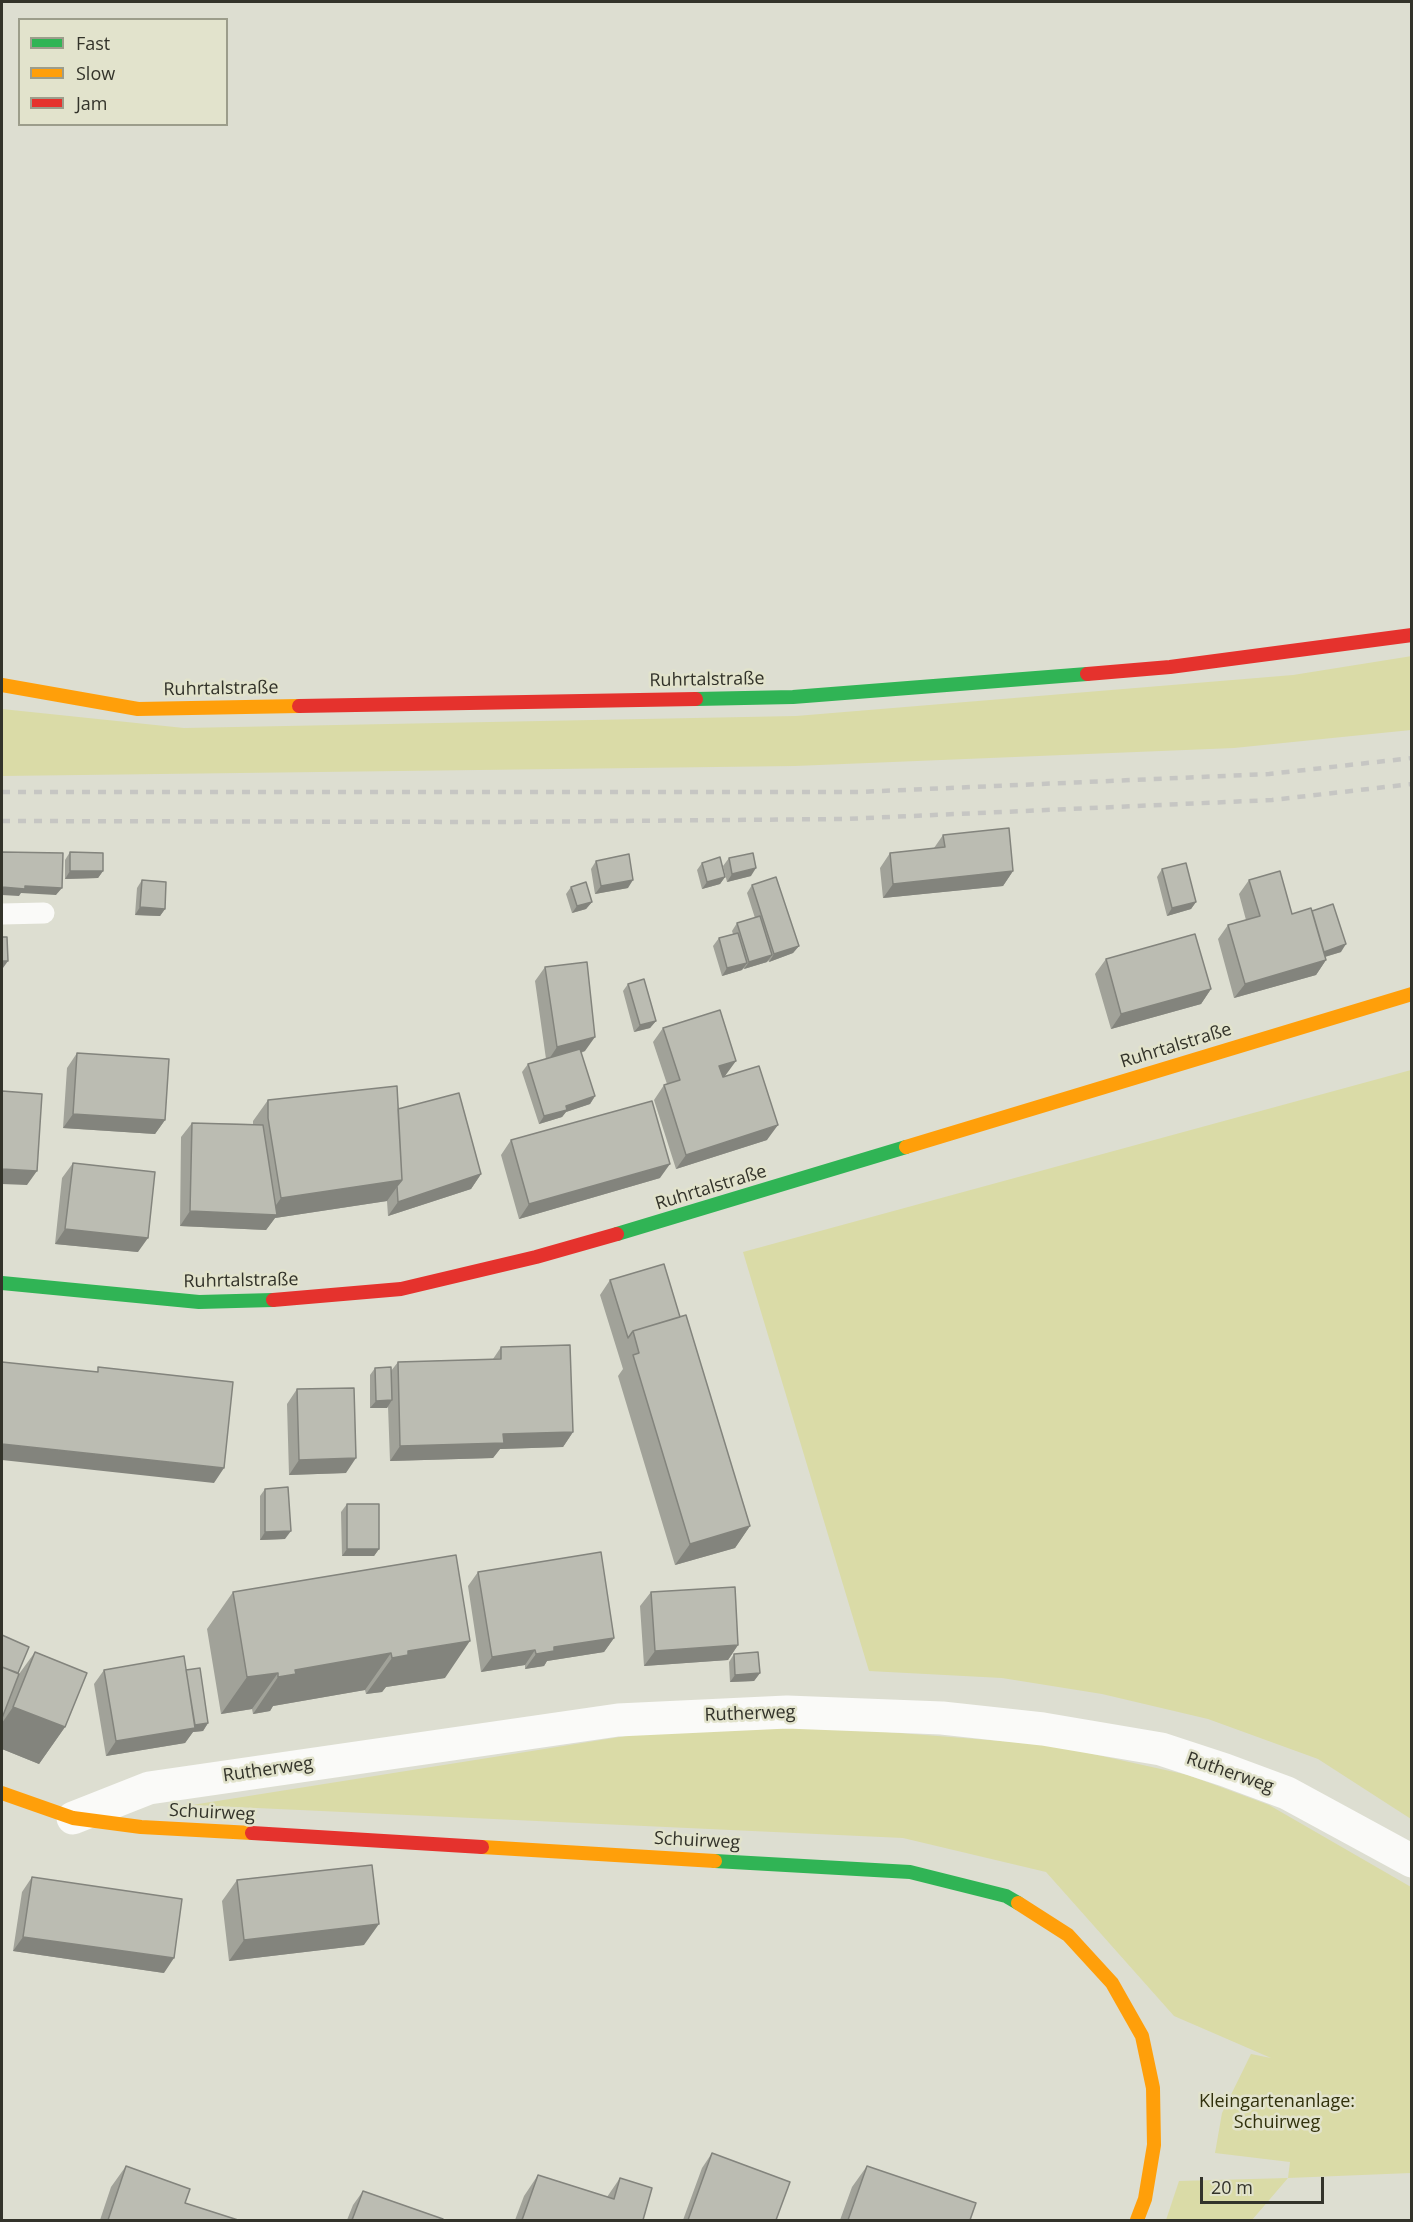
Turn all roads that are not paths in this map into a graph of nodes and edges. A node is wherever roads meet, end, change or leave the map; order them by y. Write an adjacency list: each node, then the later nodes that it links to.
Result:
1 (1412, 635): 2 (main road, Ruhrtalstraße)
2 (2, 685)
3 (44, 913): 4 (lane)
4 (2, 914)
5 (1412, 994): 6 (main road, Ruhrtalstraße)
6 (2, 1283)
7 (2, 1793): 8 (main road, Schuirweg)
8 (73, 1818): 9 (street, Rutherweg); 10 (main road, Schuirweg)
9 (1412, 1861)
10 (1137, 2220)

